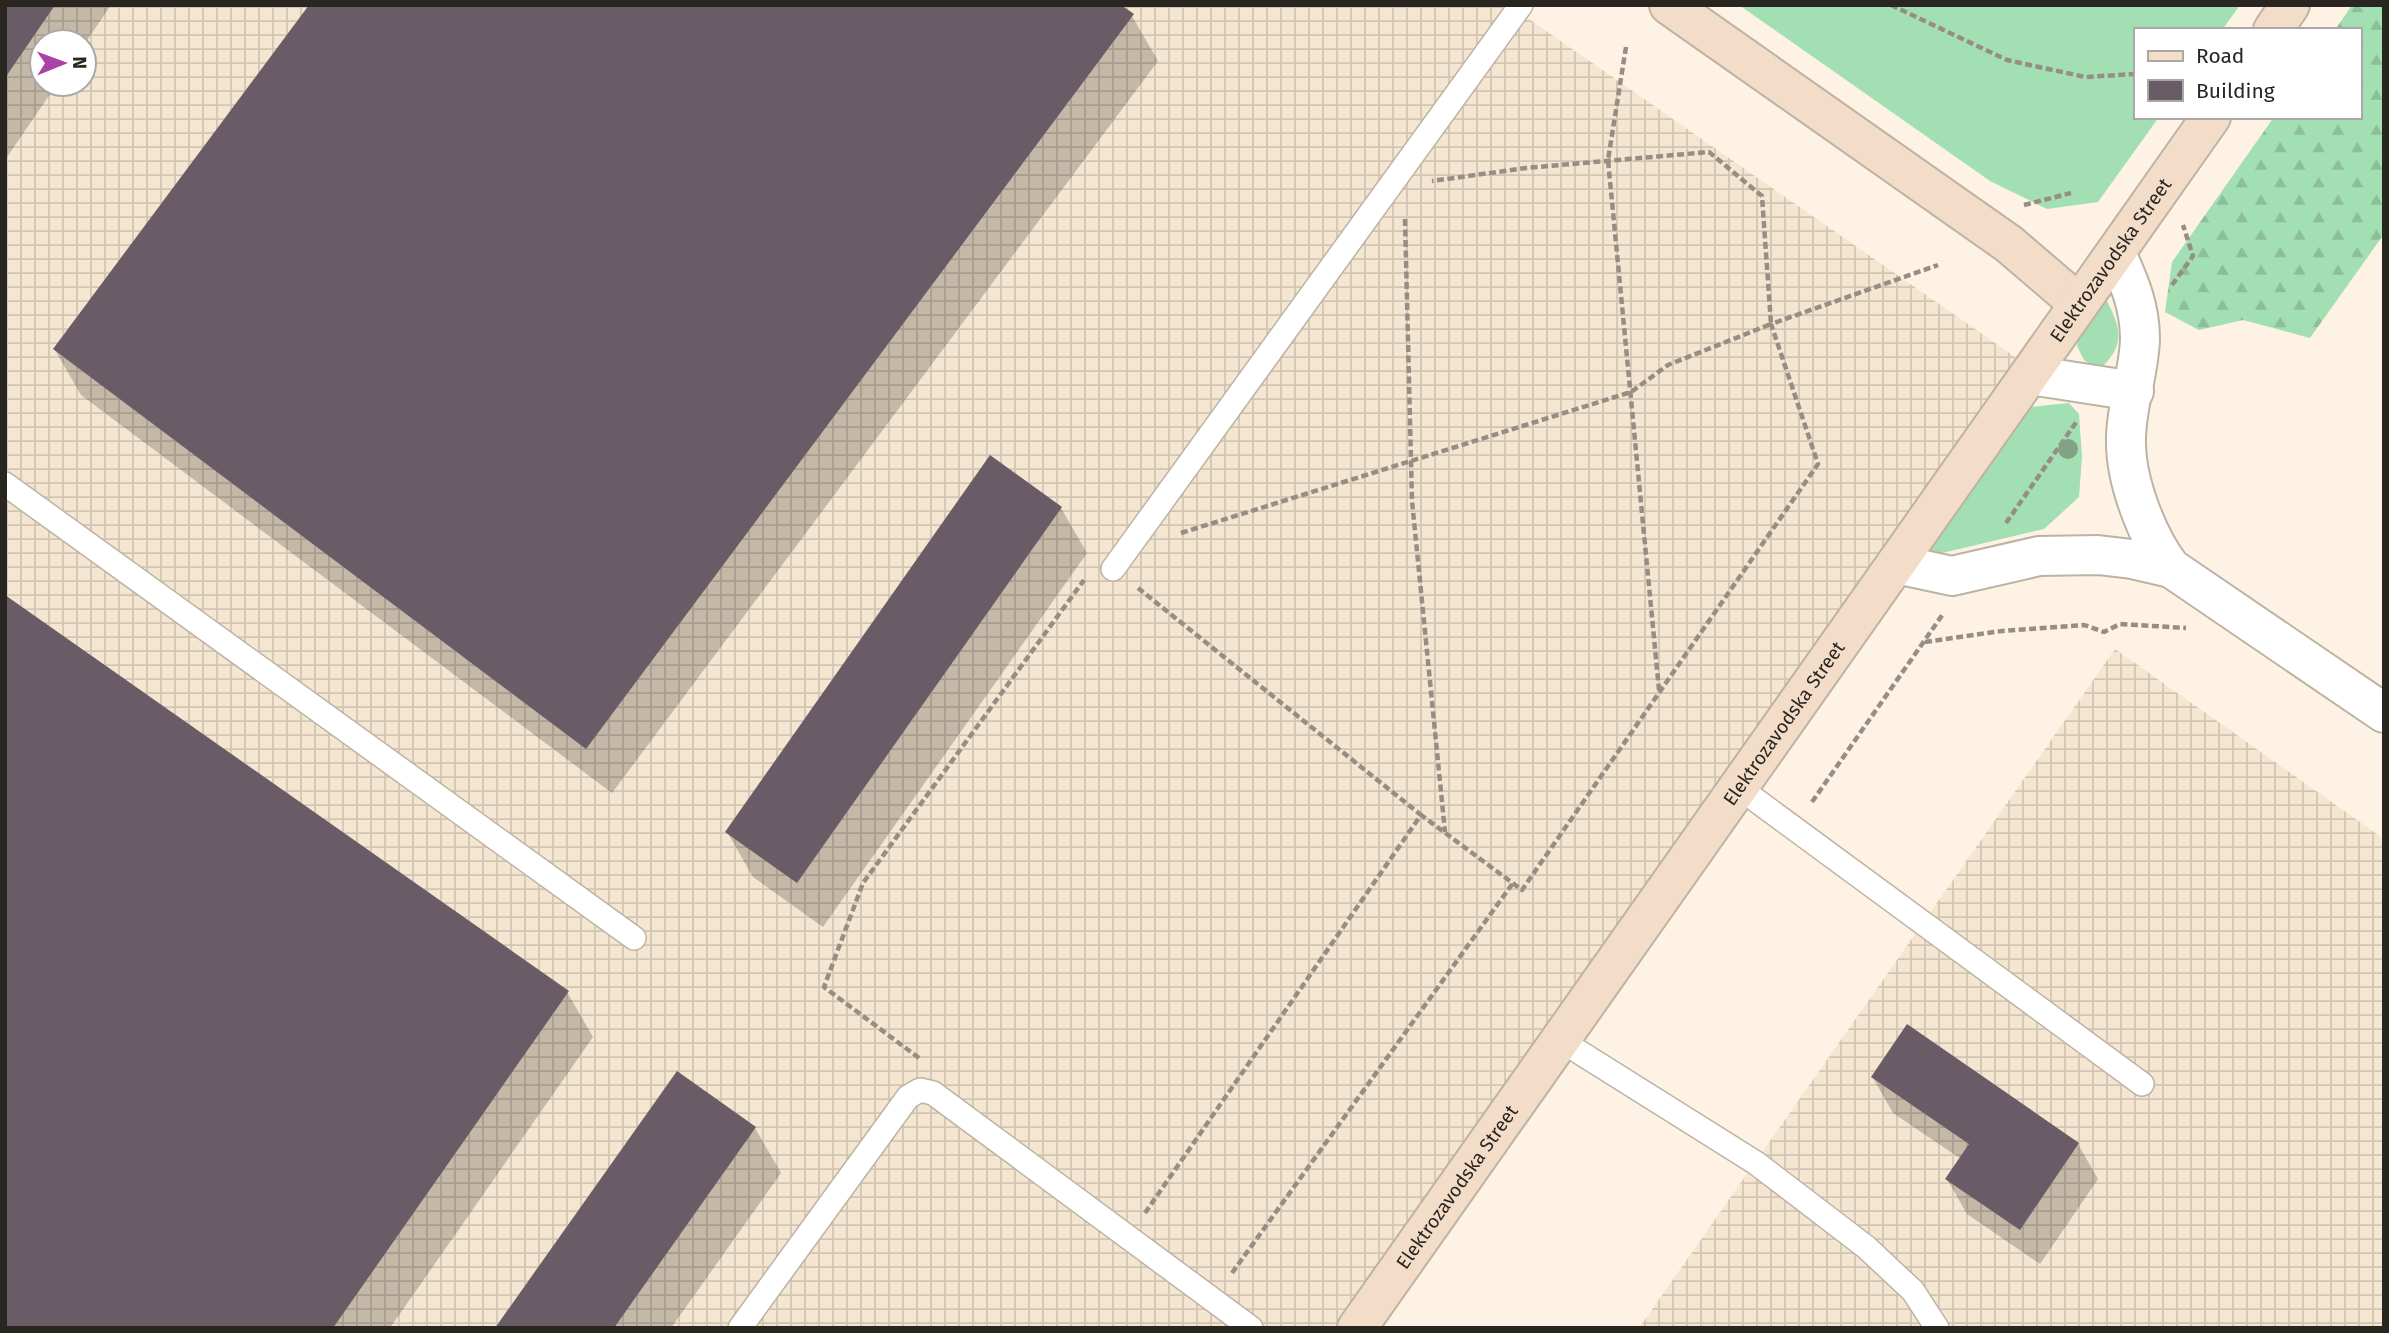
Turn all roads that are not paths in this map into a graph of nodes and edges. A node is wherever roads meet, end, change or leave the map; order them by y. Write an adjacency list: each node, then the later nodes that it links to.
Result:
1 (1521, 5): 13 (lane)
2 (1669, 5): 7 (main road)
3 (2290, 5): 4 (main road)
4 (2274, 28)
5 (2210, 119): 6 (main road, Elektrozavodska Street)
6 (2116, 253): 7 (main road, Elektrozavodska Street); 9 (street)
7 (2079, 304): 8 (main road, Elektrozavodska Street)
8 (2030, 375): 9 (street); 11 (main road, Elektrozavodska Street)
9 (2134, 391): 12 (street)
10 (5, 484): 16 (lane)
11 (1896, 564): 12 (street); 15 (main road, Elektrozavodska Street)
12 (2171, 568): 14 (street)
13 (1113, 569)
14 (2384, 713)
15 (1738, 787): 17 (main road, Elektrozavodska Street); 18 (lane)
16 (634, 938)
17 (1560, 1040): 19 (lane); 22 (main road, Elektrozavodska Street)
18 (2142, 1084)
19 (1936, 1327)
20 (740, 1328): 21 (lane)
21 (1251, 1328)
22 (1357, 1328)

